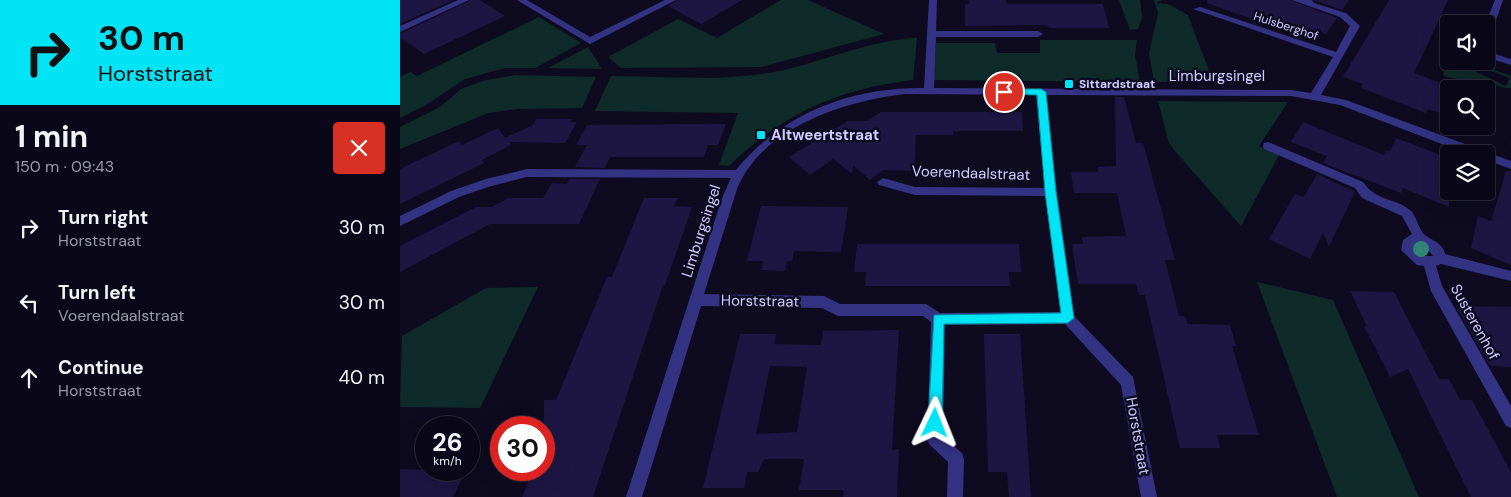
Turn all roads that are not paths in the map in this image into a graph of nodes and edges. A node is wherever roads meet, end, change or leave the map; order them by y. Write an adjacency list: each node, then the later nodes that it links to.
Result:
1 (465, 0): 10 (street)
2 (522, 0): 3 (street)
3 (672, 0)
4 (933, 0): 11 (street)
5 (1296, 0): 7 (street)
6 (1500, 0): 9 (street)
7 (1309, 2): 13 (street)
8 (1197, 9): 13 (street, Hulsberghof)
9 (1494, 15)
10 (400, 29)
11 (931, 34): 12 (street); 16 (street)
12 (1038, 34)
13 (1339, 56): 18 (street)
14 (1495, 57): 15 (street)
15 (1511, 62)
16 (929, 91): 17 (street, Limburgsingel); 23 (street, Limburgsingel)
17 (1041, 92): 18 (street, Limburgsingel); 25 (street)
18 (1316, 96): 19 (street, Limburgsingel)
19 (1456, 145)
20 (1268, 146): 27 (street, Susterenhof)
21 (1495, 160): 22 (street)
22 (1511, 166)
23 (738, 174): 26 (street); 30 (street, Limburgsingel)
24 (883, 182): 25 (street, Voerendaalstraat)
25 (1051, 192): 32 (street, Voerendaalstraat)
26 (400, 221)
27 (1421, 239): 28 (street, Susterenhof); 28 (street, Susterenhof)
28 (1434, 260): 29 (street, Susterenhof); 33 (street, Susterenhof)
29 (1511, 276)
30 (696, 300): 31 (street, Horststraat); 34 (street, Limburgsingel)
31 (938, 318): 32 (street, Horststraat); 35 (street)
32 (1068, 318): 36 (street, Horststraat)
33 (1511, 421)
34 (634, 497)
35 (955, 497)
36 (1149, 497)

